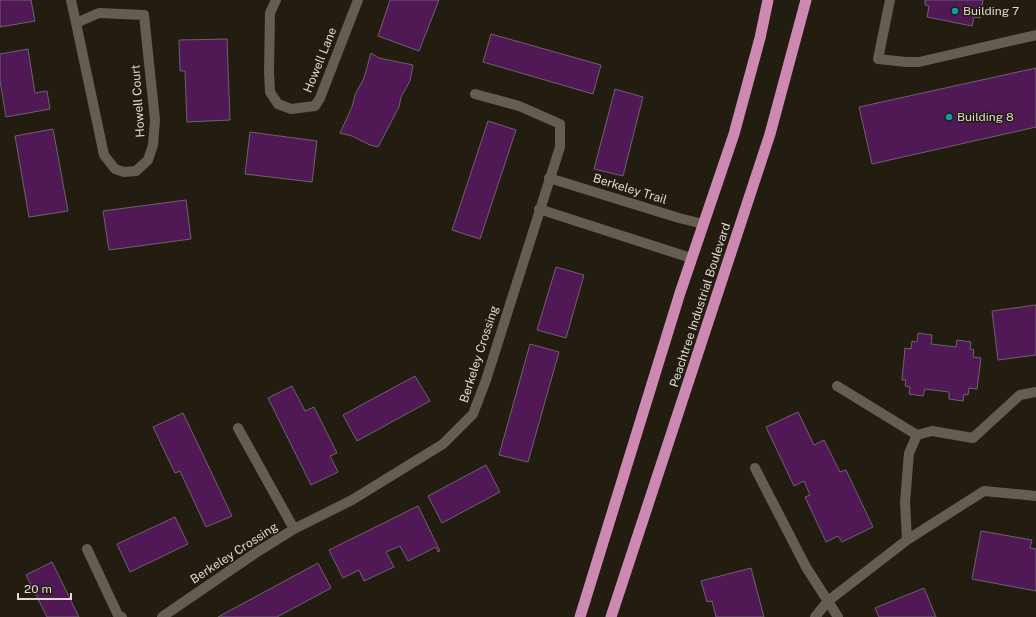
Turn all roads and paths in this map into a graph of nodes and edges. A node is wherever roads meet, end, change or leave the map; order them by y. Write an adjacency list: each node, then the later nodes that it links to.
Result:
1 (71, 0): 7 (street, Howell Court)
2 (276, 0): 3 (street, Howell Lane)
3 (358, 0)
4 (768, 0): 12 (highway, Peachtree Industrial Boulevard)
5 (806, 0): 27 (highway, Peachtree Industrial Boulevard)
6 (890, 0): 8 (street)
7 (76, 23): 7 (street, Howell Court)
8 (1036, 36)
9 (475, 94): 10 (street, Berkeley Crossing)
10 (549, 178): 11 (street, Berkeley Crossing); 12 (street, Berkeley Trail)
11 (539, 209): 13 (street); 20 (street, Berkeley Crossing)
12 (703, 224): 13 (highway, Peachtree Industrial Boulevard)
13 (691, 258): 26 (highway, Peachtree Industrial Boulevard)
14 (837, 386): 17 (street)
15 (1036, 392): 17 (street)
16 (238, 428): 20 (street)
17 (917, 435): 21 (street)
18 (755, 468): 23 (street)
19 (1036, 496): 21 (street)
20 (294, 530): 25 (street, Berkeley Crossing)
21 (907, 540): 23 (street)
22 (87, 550): 24 (street)
23 (828, 601): 28 (street); 29 (street)
24 (122, 617)
25 (162, 617)
26 (580, 617)
27 (611, 617)
28 (815, 617)
29 (838, 617)

